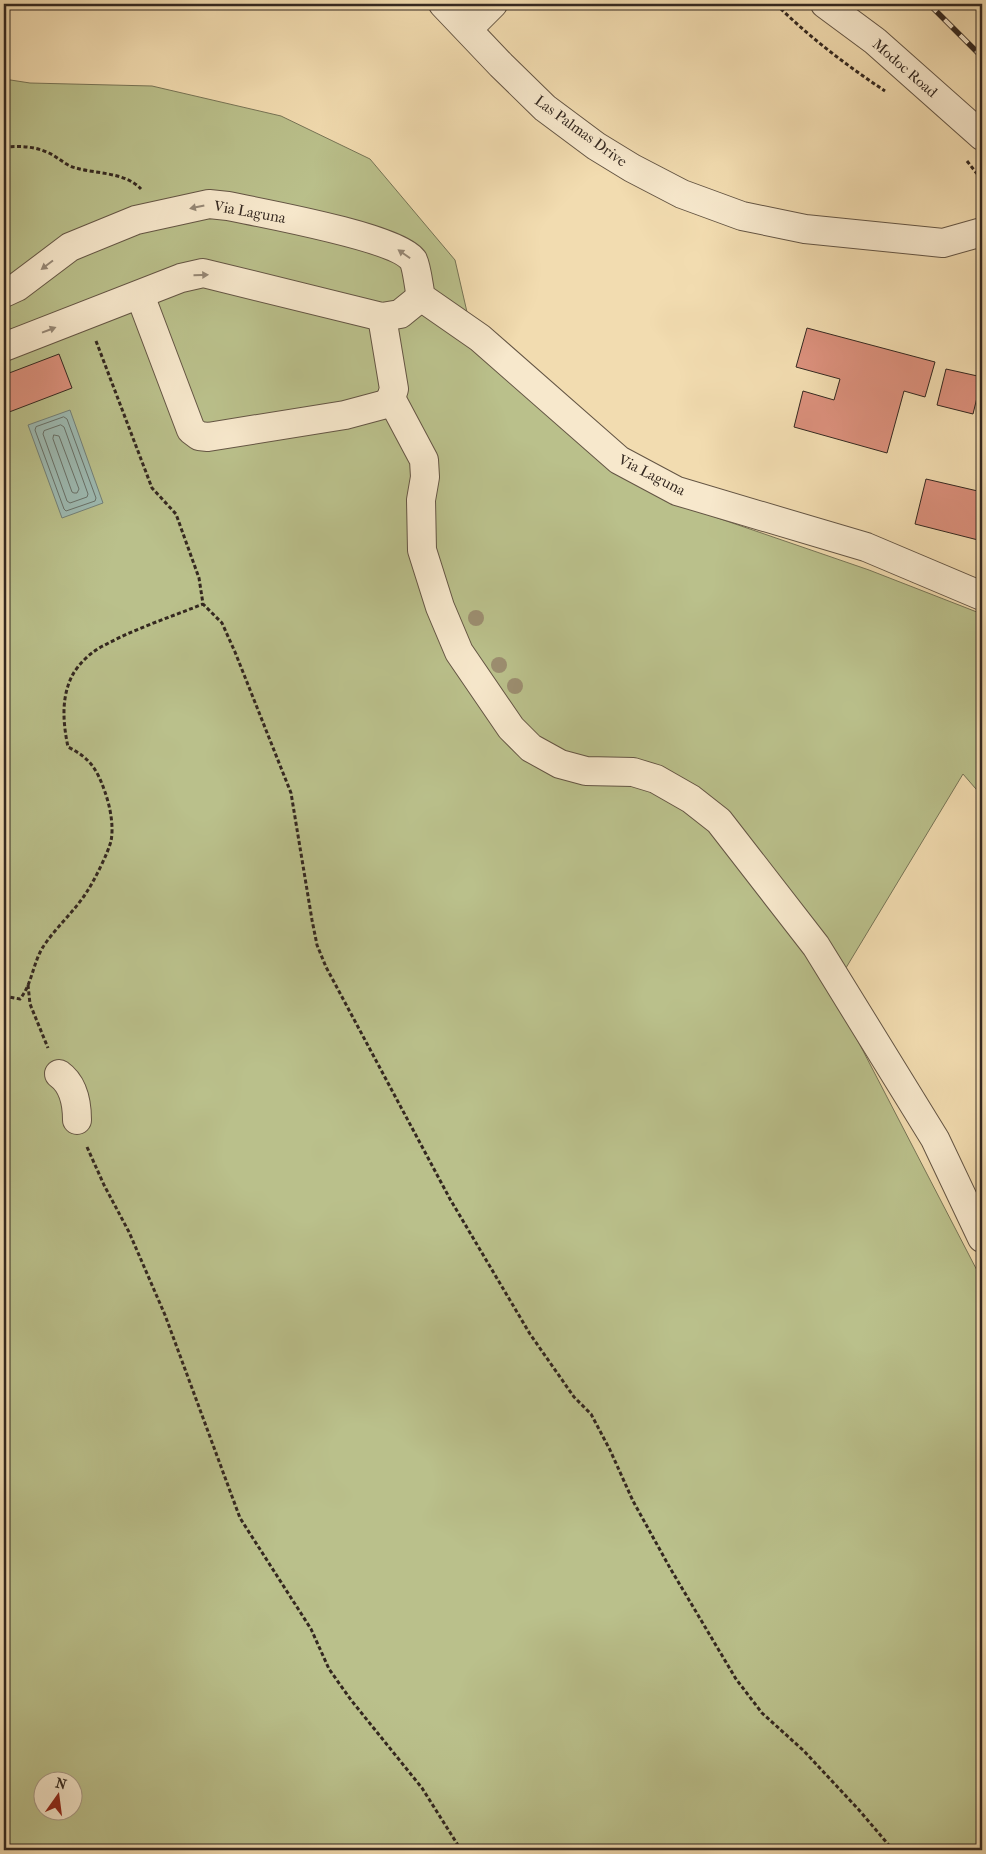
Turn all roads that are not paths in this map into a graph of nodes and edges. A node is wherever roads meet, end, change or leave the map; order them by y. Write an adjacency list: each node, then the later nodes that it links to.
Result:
1 (443, 4): 4 (street, Las Palmas Drive)
2 (494, 4): 4 (street)
3 (825, 4): 5 (street, Modoc Road)
4 (468, 29): 6 (street, Las Palmas Drive)
5 (982, 136)
6 (982, 232)
7 (4, 293): 9 (street, Via Laguna, one-way to 7)
8 (140, 295): 10 (street, one-way to 10); 11 (street, one-way to 8); 12 (street)
9 (420, 298): 10 (street); 13 (street, Via Laguna)
10 (382, 317): 12 (street)
11 (4, 347)
12 (391, 398): 16 (street)
13 (982, 596)
14 (59, 1074): 15 (street)
15 (77, 1120)
16 (982, 1238)

